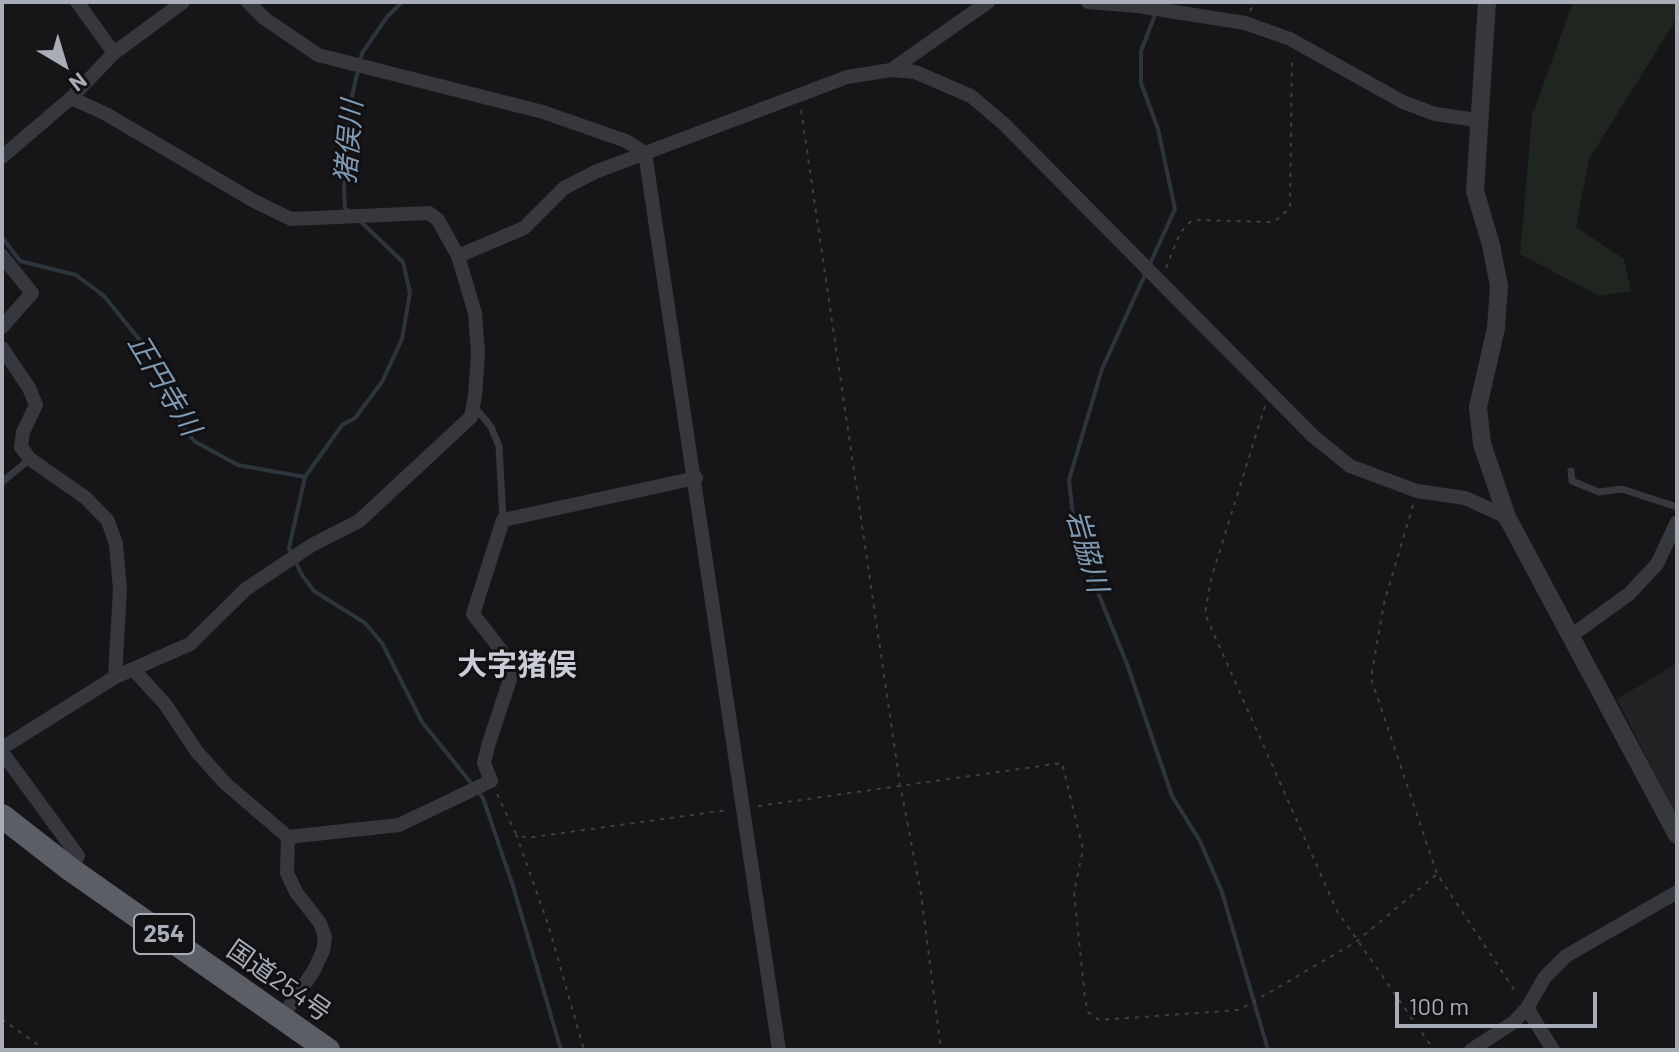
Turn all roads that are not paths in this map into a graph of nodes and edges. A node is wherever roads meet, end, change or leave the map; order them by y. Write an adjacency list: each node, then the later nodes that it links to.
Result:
1 (77, 2): 7 (street)
2 (183, 2): 7 (street)
3 (248, 2): 11 (street)
4 (988, 2): 8 (street)
5 (1088, 2): 10 (street)
6 (1487, 2): 10 (street)
7 (114, 53): 9 (street)
8 (891, 70): 11 (street); 23 (street)
9 (71, 98): 12 (street); 14 (street)
10 (1477, 120): 23 (street)
11 (645, 153): 14 (street); 20 (street)
12 (2, 157)
13 (2, 256): 15 (street)
14 (458, 256): 17 (street)
15 (2, 327)
16 (2, 348): 18 (street)
17 (473, 405): 24 (lane); 27 (street)
18 (30, 459): 21 (lane); 28 (street)
19 (1571, 471): 22 (lane)
20 (696, 478): 24 (street); 38 (street)
21 (2, 482)
22 (1677, 507)
23 (1507, 517): 26 (street)
24 (503, 520): 32 (street)
25 (1677, 522): 26 (street)
26 (1572, 635): 31 (street)
27 (133, 669): 28 (street); 32 (street)
28 (115, 677): 29 (street)
29 (2, 750): 33 (street)
30 (2, 816): 33 (highway, 国道254号 / 254)
31 (1677, 835)
32 (288, 837): 36 (street)
33 (70, 869): 36 (highway, 国道254号 / 254)
34 (1677, 892): 35 (street)
35 (1527, 1008): 39 (street); 40 (street)
36 (282, 1017): 37 (highway, 国道254号 / 254)
37 (328, 1050)
38 (779, 1050)
39 (1471, 1050)
40 (1553, 1050)

